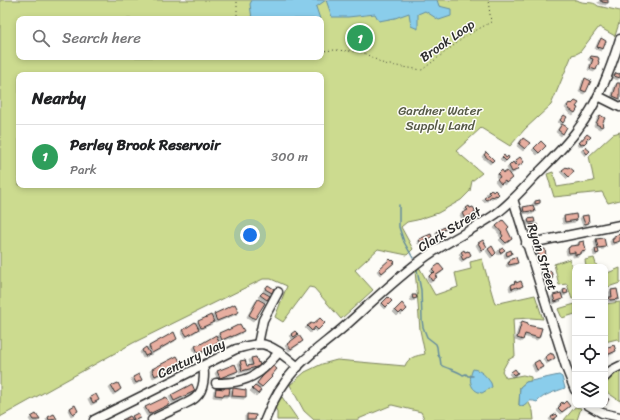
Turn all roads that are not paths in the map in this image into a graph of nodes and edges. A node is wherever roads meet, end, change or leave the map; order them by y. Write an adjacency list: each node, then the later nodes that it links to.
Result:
1 (620, 39): 2 (street, Clark Street)
2 (598, 96): 3 (street); 4 (street, Clark Street)
3 (620, 106)
4 (513, 200): 6 (street, Ryan Street); 12 (street, Clark Street)
5 (620, 225): 6 (street)
6 (526, 244): 14 (street, Ryan Street)
7 (278, 292): 8 (street)
8 (258, 344): 9 (street); 10 (street, Century Way)
9 (279, 352): 12 (street); 15 (street)
10 (203, 366): 18 (street, Century Way); 19 (street)
11 (620, 366): 13 (street)
12 (298, 367): 20 (street, Clark Street)
13 (608, 374)
14 (572, 382)
15 (216, 383)
16 (593, 408): 17 (street)
17 (620, 417)
18 (94, 420)
19 (152, 420)
20 (265, 420)

